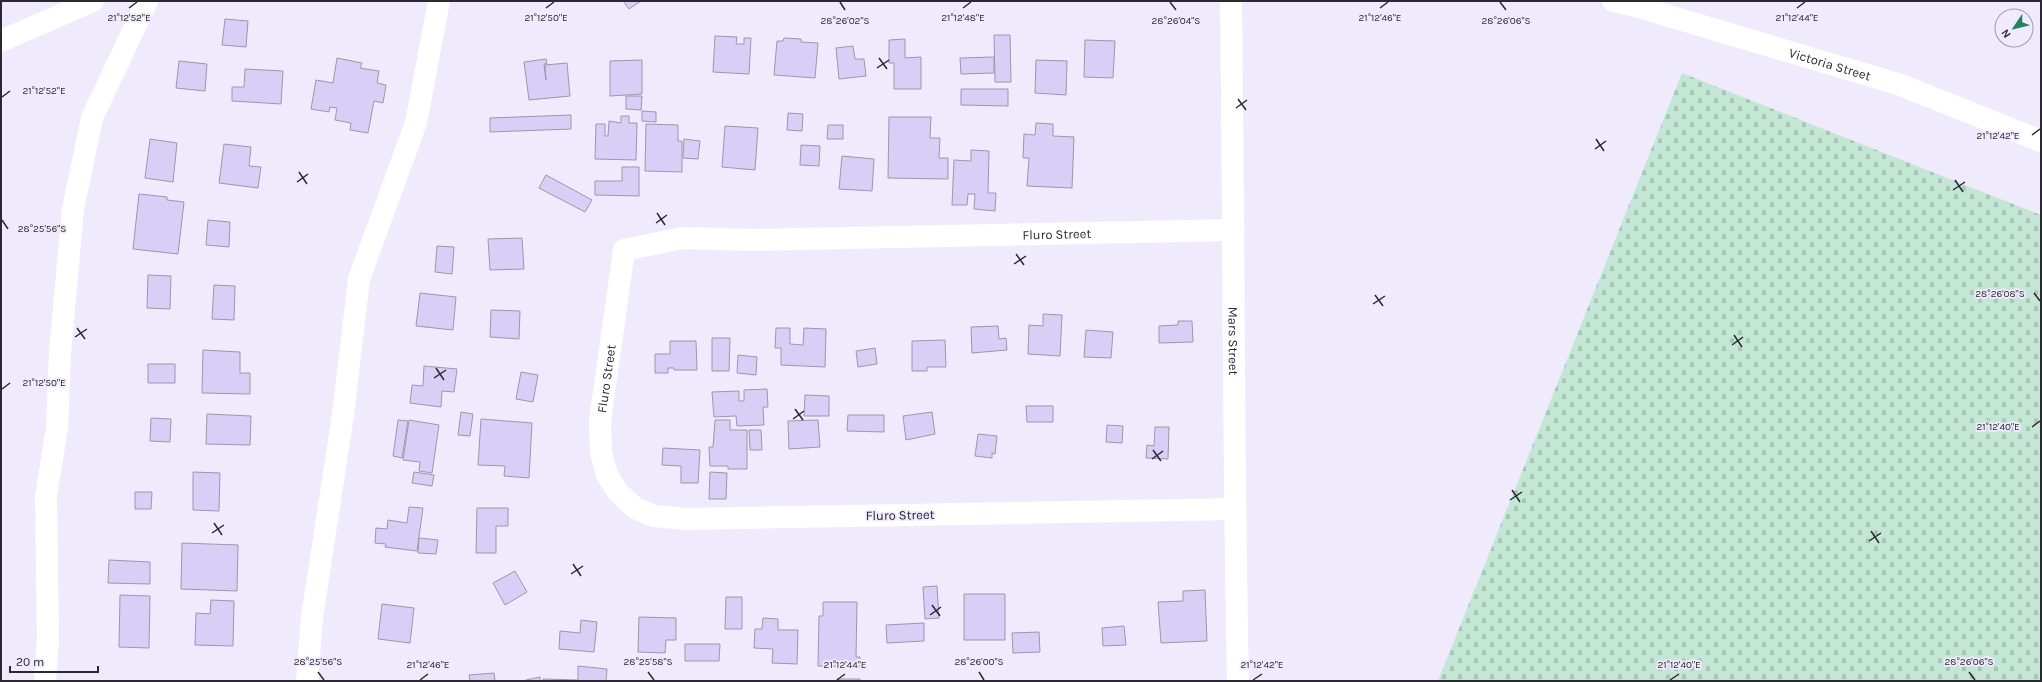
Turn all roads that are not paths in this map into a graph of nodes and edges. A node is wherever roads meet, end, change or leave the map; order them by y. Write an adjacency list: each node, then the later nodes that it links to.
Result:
1 (93, 1): 6 (street)
2 (147, 1): 10 (street)
3 (439, 1): 11 (street)
4 (1231, 1): 8 (street, Mars Street)
5 (1613, 1): 7 (street, Victoria Street)
6 (1, 41)
7 (2041, 141)
8 (1234, 230): 9 (street, Mars Street); 9 (street, Fluro Street)
9 (1234, 509): 12 (street, Mars Street)
10 (46, 681)
11 (307, 681)
12 (1238, 681)

